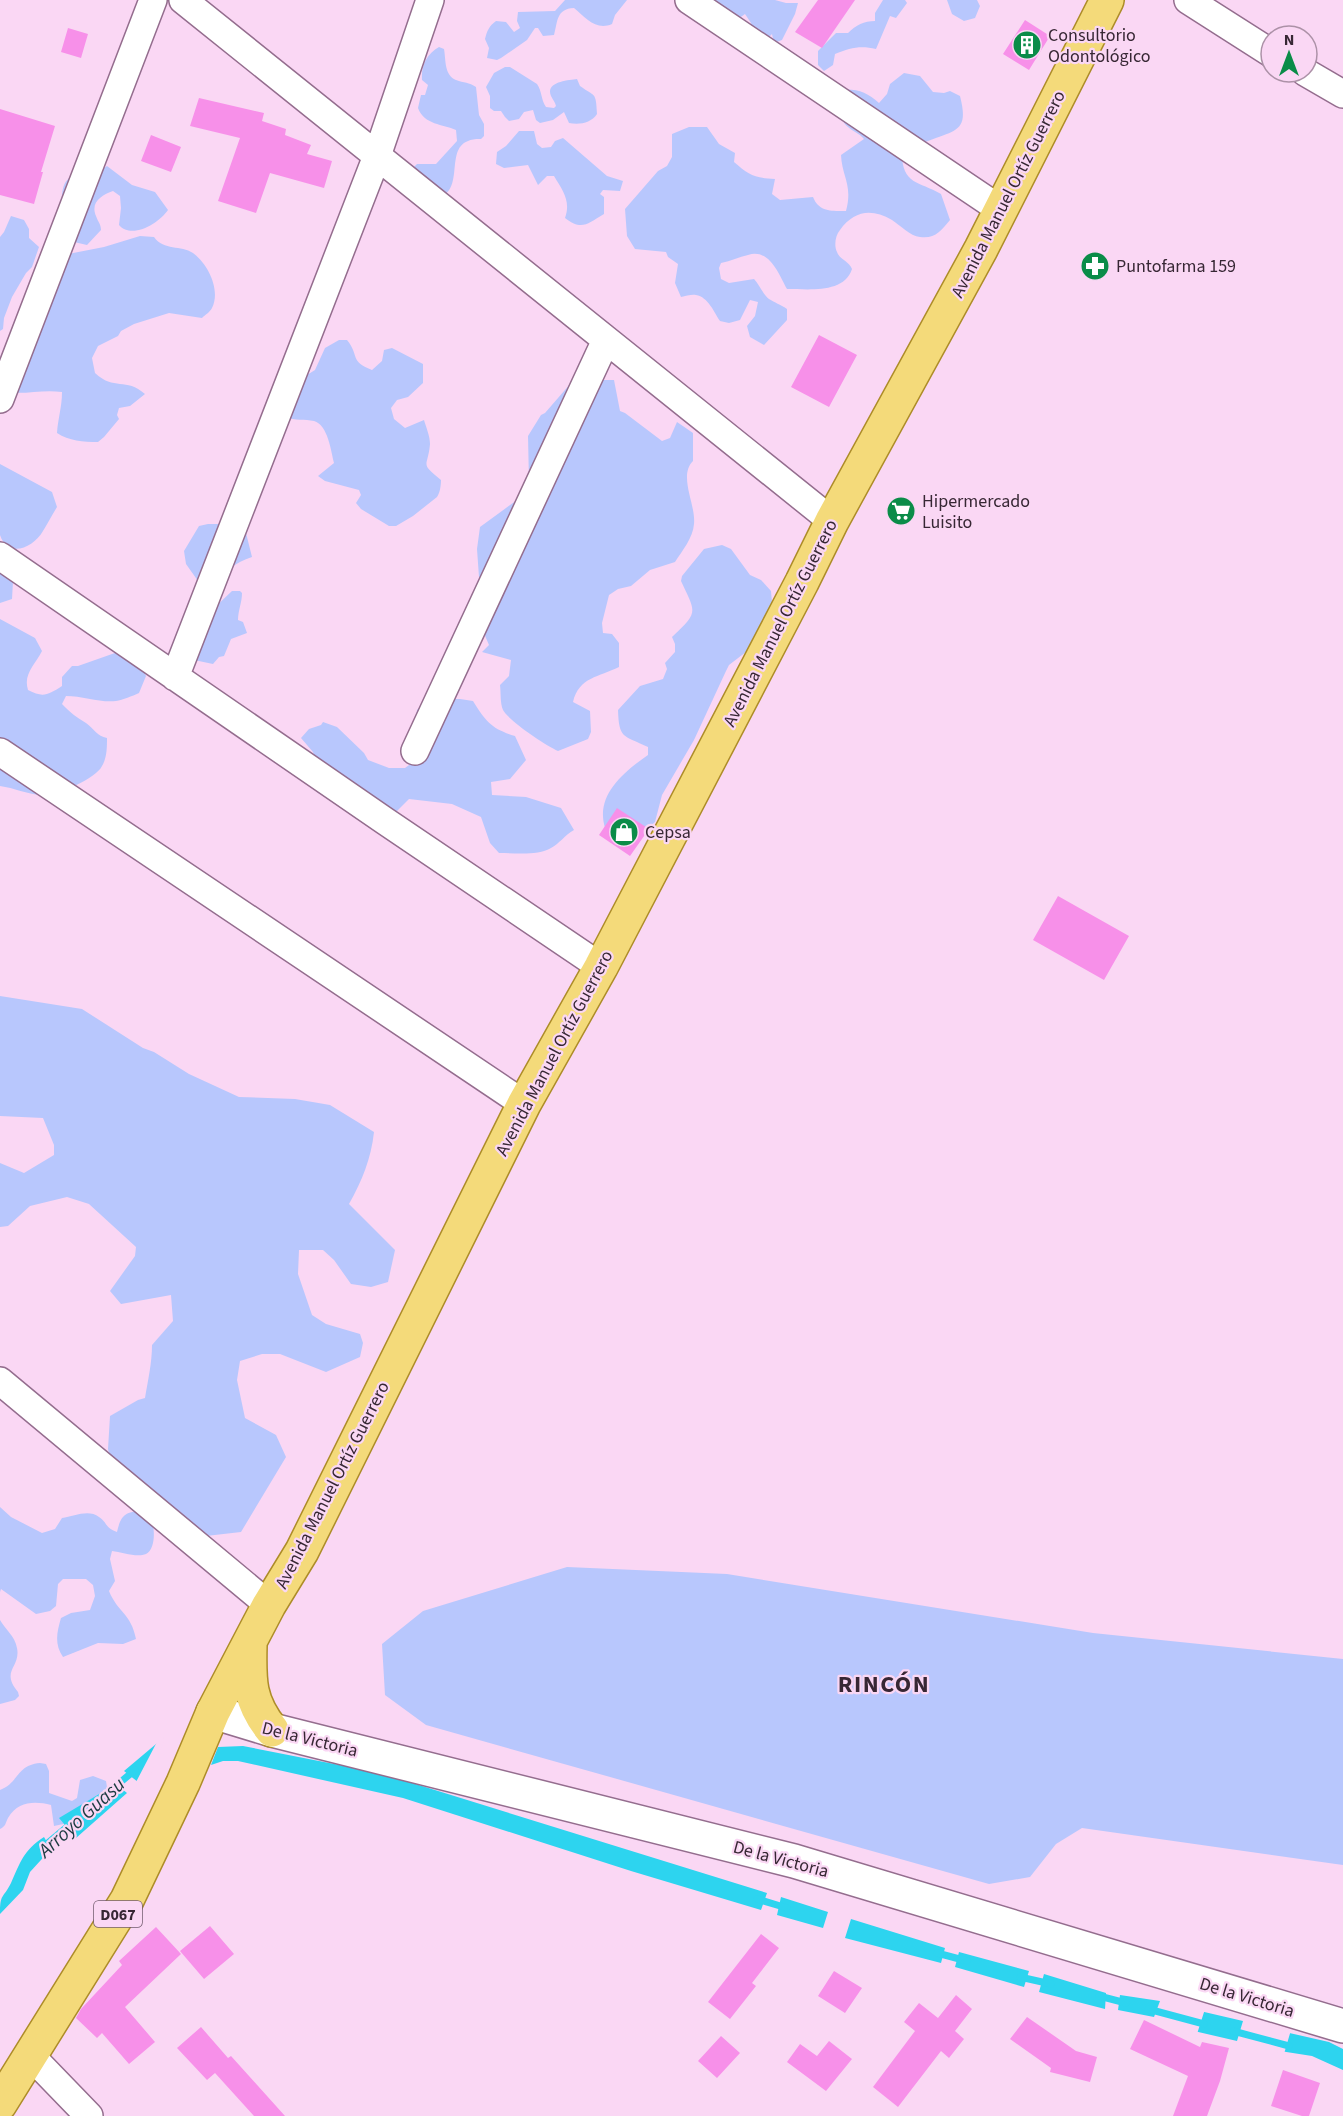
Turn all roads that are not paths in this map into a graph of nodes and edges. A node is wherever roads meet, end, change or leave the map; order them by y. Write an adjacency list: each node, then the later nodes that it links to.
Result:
1 (153, 0): 13 (street)
2 (183, 0): 10 (street)
3 (430, 0): 10 (street)
4 (689, 0): 11 (street)
5 (1107, 0): 11 (main road, Avenida Manuel Ortíz Guerrero / D067)
6 (1188, 0): 7 (street)
7 (1259, 44)
8 (1319, 80): 9 (street)
9 (1343, 94)
10 (377, 156): 12 (street); 16 (street)
11 (1001, 210): 14 (main road, Avenida Manuel Ortíz Guerrero / D067)
12 (606, 340): 14 (street); 17 (street)
13 (0, 399)
14 (832, 521): 19 (main road, Avenida Manuel Ortíz Guerrero / D067)
15 (0, 556): 16 (street)
16 (175, 677): 19 (street)
17 (415, 751)
18 (0, 752): 20 (street)
19 (601, 967): 20 (main road, Avenida Manuel Ortíz Guerrero / D067)
20 (524, 1104): 22 (main road, Avenida Manuel Ortíz Guerrero / D067)
21 (5, 1396): 22 (street)
22 (270, 1605): 23 (main road, Avenida Manuel Ortíz Guerrero / D067)
23 (250, 1645): 24 (main road, Avenida Manuel Ortíz Guerrero / D067); 25 (main road)
24 (213, 1712): 25 (main road, De la Victoria); 27 (main road, Avenida Manuel Ortíz Guerrero / D067)
25 (272, 1730): 26 (main road, De la Victoria)
26 (1343, 2026)
27 (30, 2055): 28 (main road, Avenida Manuel Ortíz Guerrero / D067); 29 (street)
28 (0, 2104)
29 (90, 2116)

